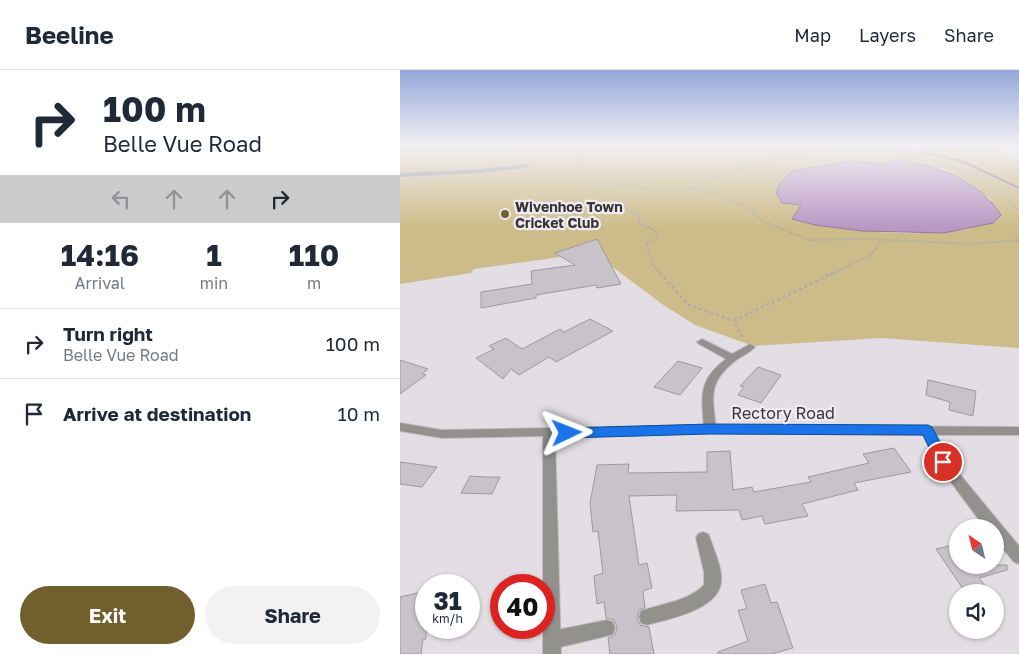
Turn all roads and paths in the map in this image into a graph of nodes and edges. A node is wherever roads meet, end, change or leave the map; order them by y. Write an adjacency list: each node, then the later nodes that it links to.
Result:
1 (436, 173): 5 (street)
2 (585, 173): 6 (path)
3 (731, 173): 7 (path)
4 (965, 173): 8 (path)
5 (400, 175)
6 (593, 181): 7 (path); 11 (path)
7 (695, 188): 9 (path)
8 (1019, 211)
9 (881, 240): 10 (path); 11 (path)
10 (1019, 240)
11 (734, 322): 13 (path)
12 (702, 342): 14 (street)
13 (750, 348): 14 (street)
14 (732, 358): 16 (street)
15 (400, 427): 19 (street, Rectory Road)
16 (710, 429): 17 (street, Rectory Road); 19 (street, Rectory Road)
17 (928, 430): 18 (street, Rectory Road); 20 (street)
18 (1019, 432)
19 (549, 433): 26 (street)
20 (987, 519)
21 (703, 538): 24 (street)
22 (1004, 540): 23 (street)
23 (1019, 557)
24 (647, 618)
25 (607, 628): 26 (street)
26 (552, 647)

